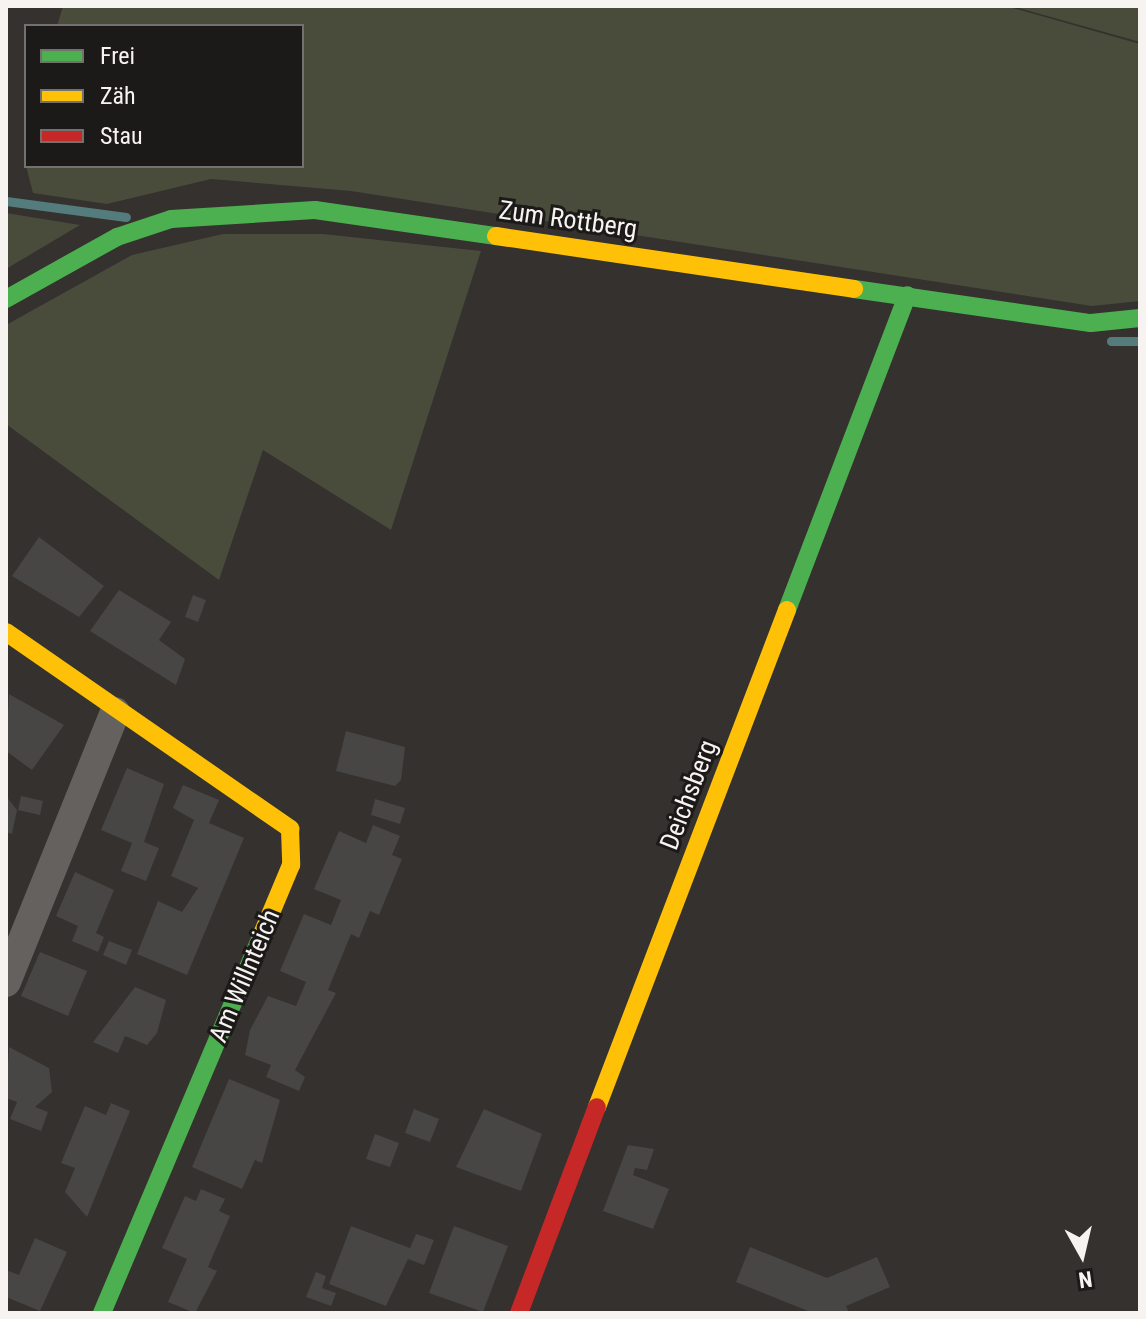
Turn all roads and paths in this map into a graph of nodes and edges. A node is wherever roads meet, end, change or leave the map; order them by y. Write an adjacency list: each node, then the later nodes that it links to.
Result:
1 (907, 295): 2 (street, Zum Rottberg); 3 (street, Zum Rottberg); 8 (street, Deichsberg)
2 (6, 299)
3 (1140, 318)
4 (6, 632): 5 (street, Am Willnteich)
5 (115, 712): 6 (street); 7 (street, Am Willnteich)
6 (6, 982)
7 (102, 1313)
8 (519, 1313)

